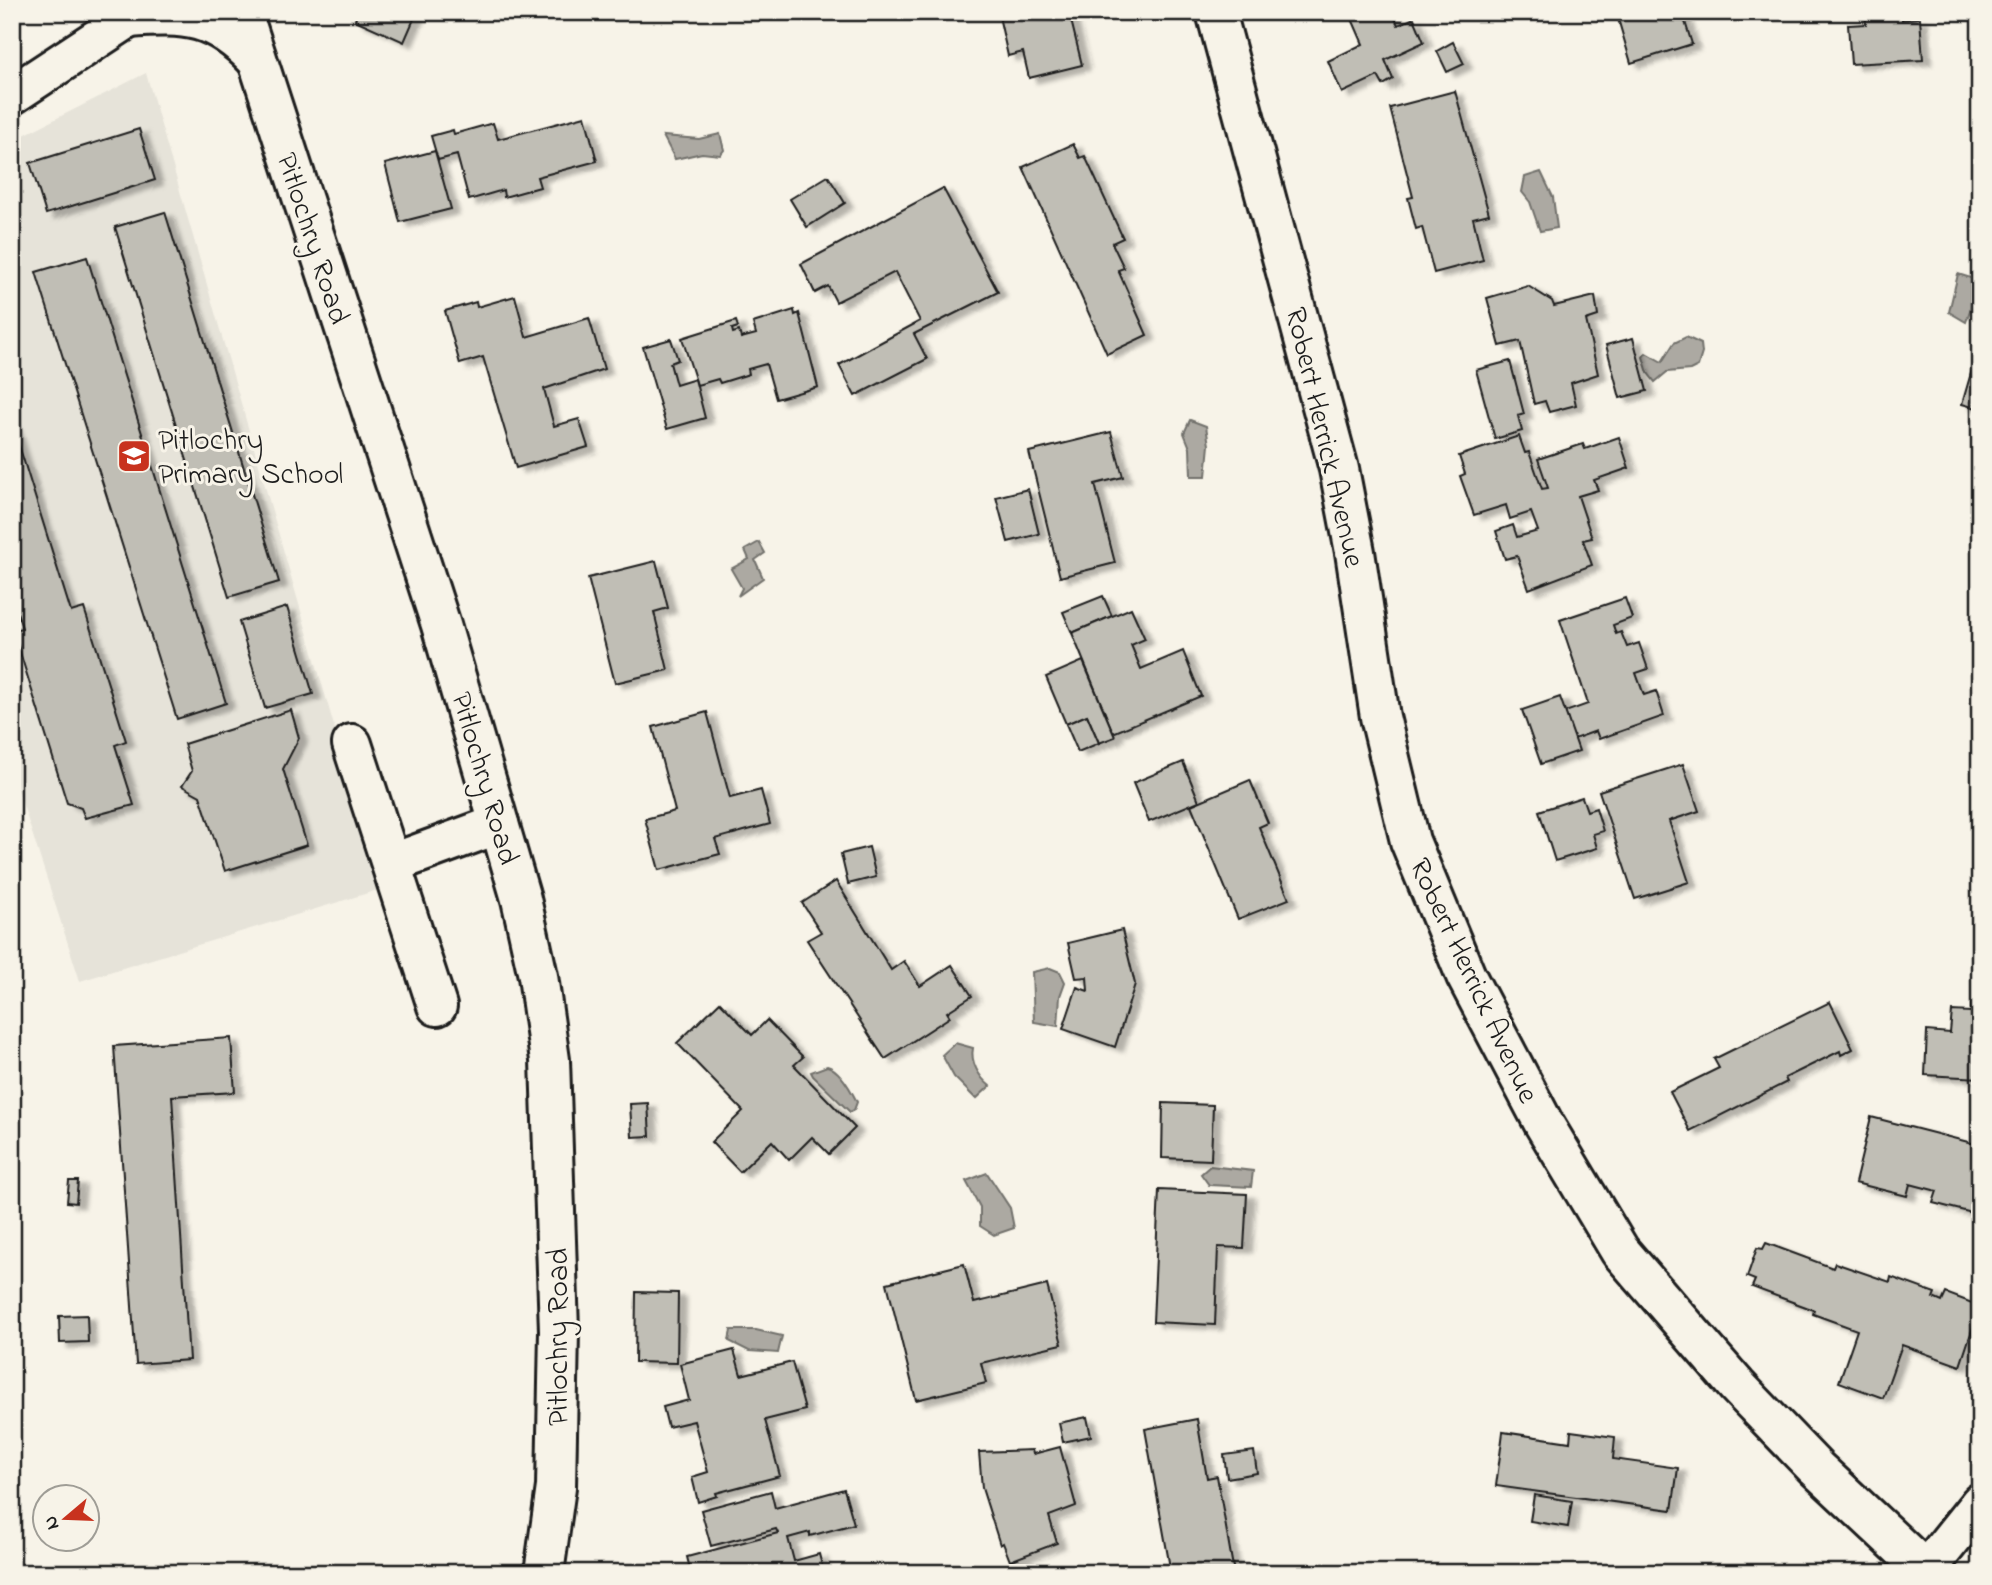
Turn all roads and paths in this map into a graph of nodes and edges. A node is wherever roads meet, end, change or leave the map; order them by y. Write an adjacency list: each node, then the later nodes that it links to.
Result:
1 (242, 12): 4 (street, Pitlochry Road)
2 (1216, 12): 11 (street, Robert Herrick Avenue)
3 (133, 15): 4 (street); 5 (street)
4 (256, 59): 7 (street, Pitlochry Road)
5 (12, 95)
6 (352, 744): 8 (street)
7 (499, 824): 8 (street); 12 (street, Pitlochry Road)
8 (393, 863): 9 (street)
9 (437, 1006)
10 (1980, 1503): 11 (street)
11 (1926, 1572)
12 (544, 1573)

